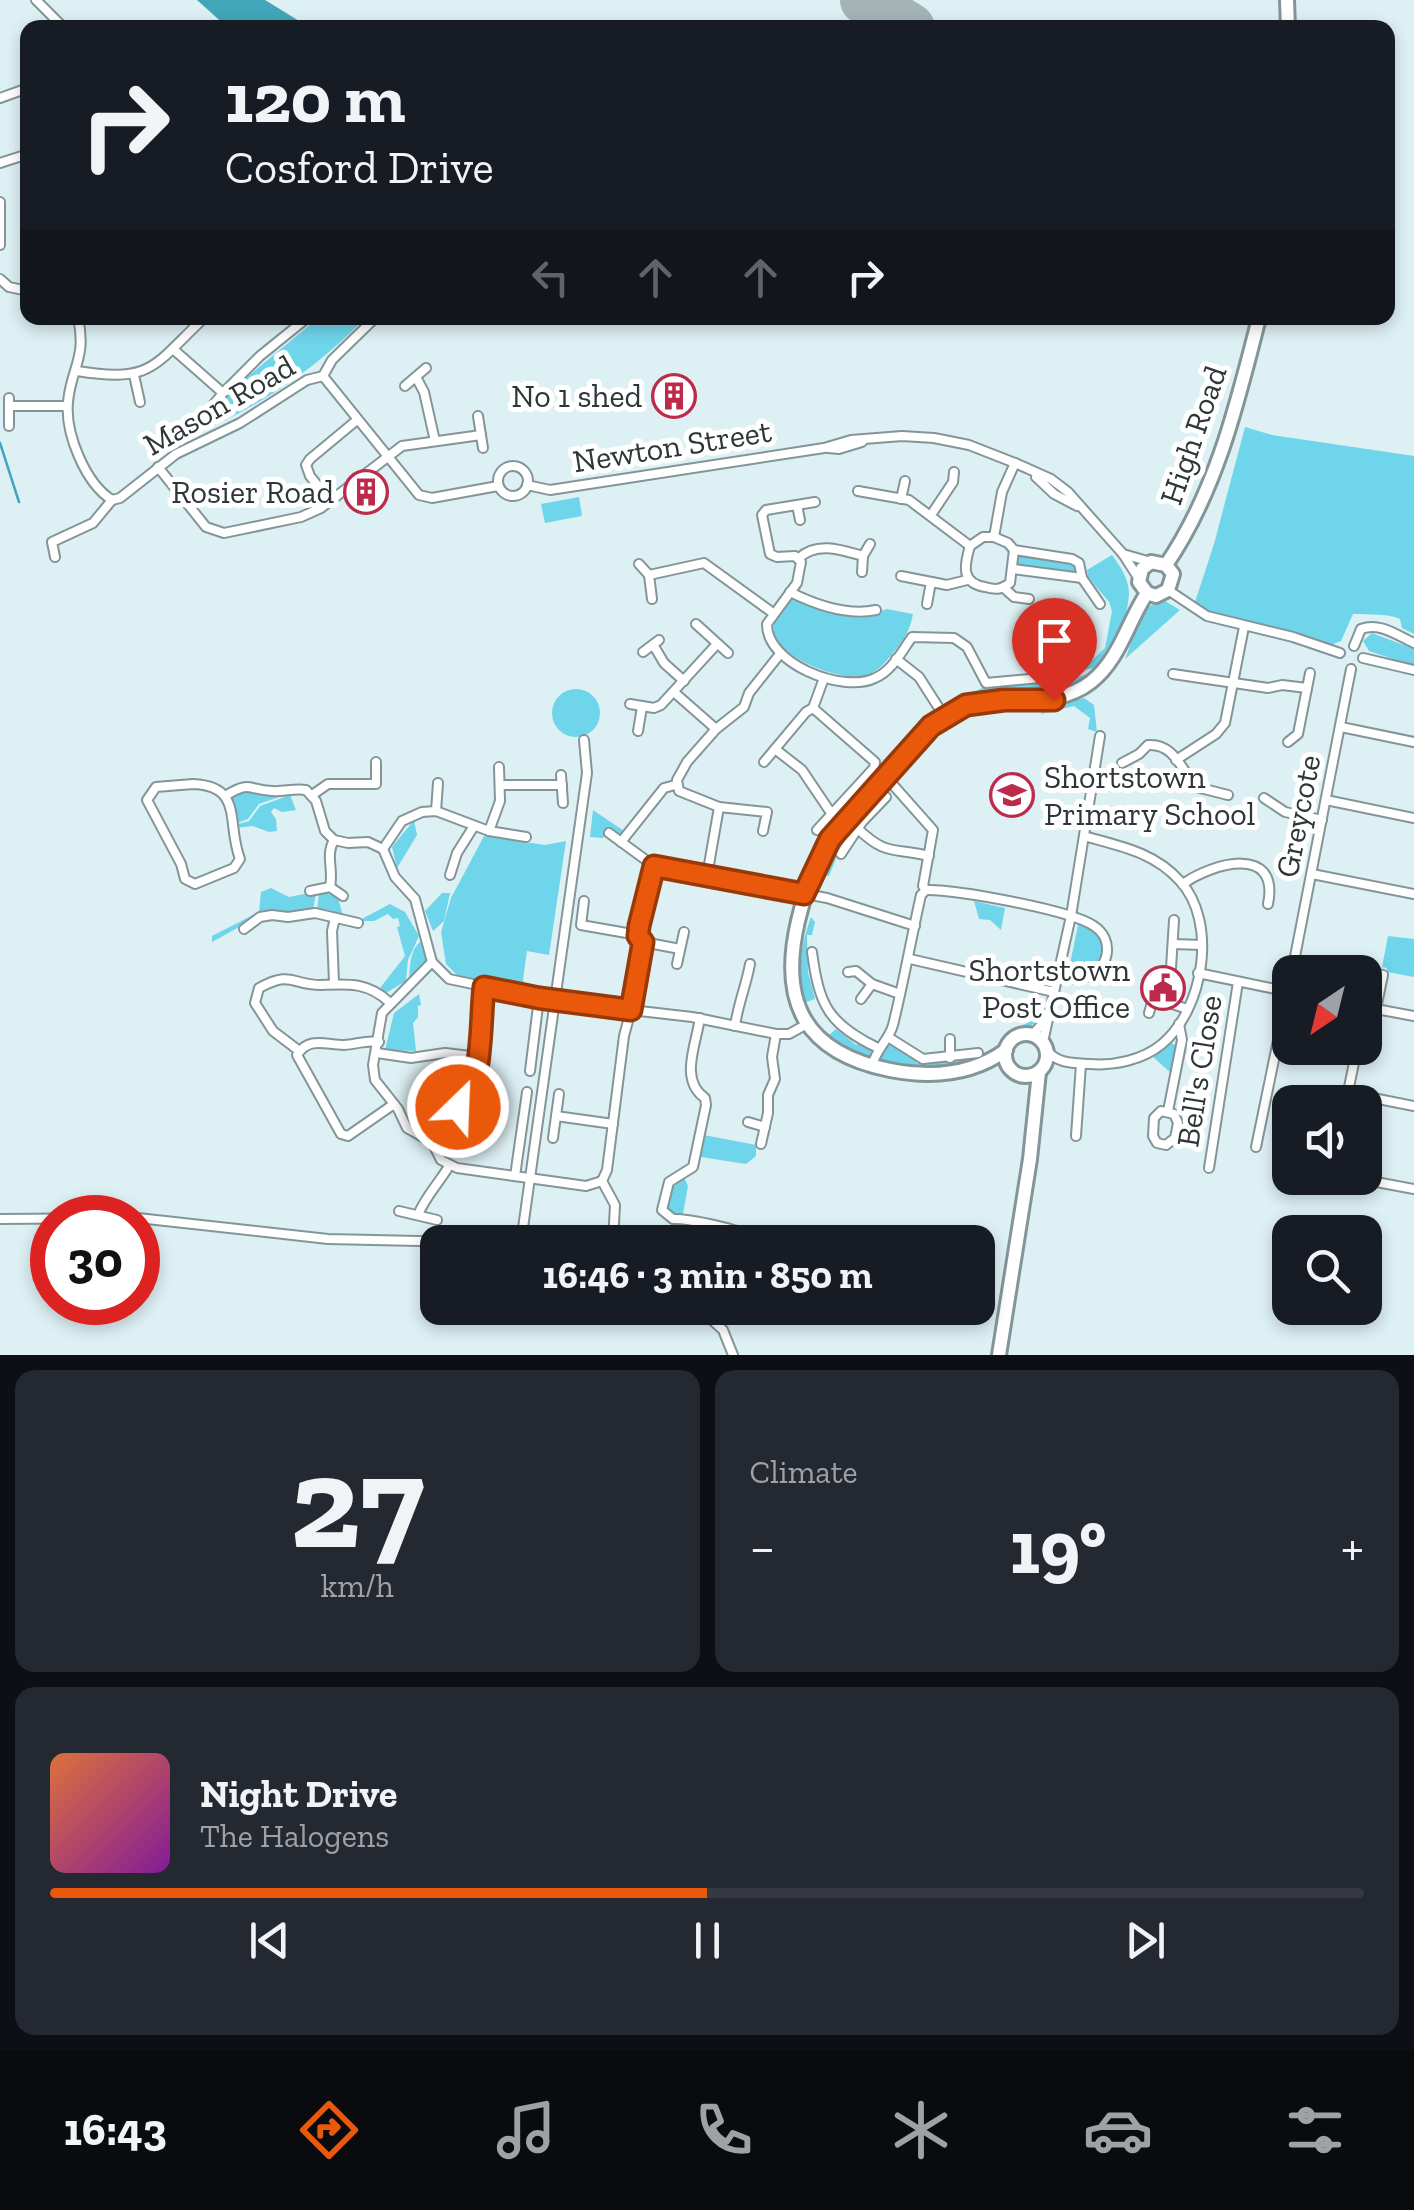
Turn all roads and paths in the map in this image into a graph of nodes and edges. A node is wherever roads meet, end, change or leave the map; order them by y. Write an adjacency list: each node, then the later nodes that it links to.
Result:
1 (36, 0): 2 (street)
2 (56, 20)
3 (0, 202): 4 (street)
4 (0, 244)
5 (79, 325): 12 (street)
6 (197, 325): 10 (street)
7 (298, 325): 17 (street)
8 (369, 325): 14 (street)
9 (1257, 325): 52 (main road, High Road)
10 (173, 349): 13 (street); 17 (street)
11 (426, 368): 15 (street)
12 (77, 371): 13 (street); 19 (street)
13 (134, 375): 18 (street)
14 (322, 376): 22 (street, Mason Road); 29 (street, Mason Road)
15 (416, 378): 16 (street); 25 (street)
16 (405, 386)
17 (223, 394): 20 (street)
18 (140, 402)
19 (67, 406): 23 (street); 36 (street)
20 (209, 410)
21 (478, 416): 24 (street)
22 (358, 420): 27 (street, Mason Road); 37 (street)
23 (9, 426)
24 (481, 434): 25 (street); 26 (street)
25 (435, 441): 27 (street)
26 (483, 448)
27 (388, 457): 33 (street, Mason Road); 37 (street)
28 (1015, 463): 32 (street, Newton Street); 42 (street); 46 (street, Newton Street)
29 (158, 466): 36 (street, Mason Road); 37 (street)
30 (906, 481): 35 (street)
31 (964, 484): 40 (street)
32 (528, 485): 33 (street); 33 (street)
33 (498, 486)
34 (858, 491): 35 (street)
35 (901, 499): 40 (street)
36 (112, 500): 47 (street, Mason Road)
37 (331, 502)
38 (816, 502): 39 (street)
39 (798, 504): 41 (street); 49 (street)
40 (930, 516): 44 (street)
41 (800, 520)
42 (994, 537): 44 (street); 45 (street)
43 (870, 544): 48 (street)
44 (970, 546): 59 (street)
45 (1014, 550): 53 (street); 57 (street)
46 (1124, 554): 50 (street); 58 (street, Newton Street)
47 (56, 556)
48 (863, 556): 49 (street); 54 (street)
49 (799, 558): 63 (street)
50 (1151, 562): 52 (main road); 58 (main road)
51 (639, 564): 55 (street)
52 (1166, 565): 62 (main road)
53 (1013, 569): 57 (street); 61 (street)
54 (862, 572)
55 (648, 575): 65 (street); 70 (street)
56 (902, 576): 60 (street)
57 (1082, 578): 68 (street)
58 (1139, 579): 64 (main road)
59 (967, 580): 60 (street); 61 (street)
60 (931, 582): 67 (street)
61 (1004, 588): 66 (street)
62 (1168, 590): 64 (main road); 72 (street)
63 (790, 592): 69 (street); 70 (street)
64 (1147, 593): 97 (main road)
65 (652, 599)
66 (1029, 600)
67 (926, 604)
68 (1100, 604)
69 (876, 610)
70 (773, 613): 78 (street)
71 (696, 624): 74 (street)
72 (1244, 627): 79 (street); 91 (street)
73 (1414, 643): 75 (street)
74 (717, 644): 77 (street); 90 (street)
75 (1354, 646): 79 (street); 80 (street)
76 (644, 652): 90 (street)
77 (728, 653)
78 (780, 654): 88 (street); 99 (street)
79 (1340, 654): 83 (street)
80 (1363, 658): 83 (street); 84 (street)
81 (896, 660): 88 (street); 89 (street); 97 (street)
82 (1029, 664): 89 (street)
83 (1351, 669): 98 (street, Greycote)
84 (1414, 670)
85 (1310, 673): 92 (street)
86 (1173, 674): 91 (street)
87 (1050, 677): 89 (street)
88 (824, 678): 96 (street)
89 (1034, 678)
90 (684, 681): 93 (street)
91 (1234, 682): 92 (street); 108 (street)
92 (1307, 688): 101 (street)
93 (675, 693): 95 (street); 99 (street)
94 (630, 704): 95 (street)
95 (642, 707): 100 (street)
96 (813, 708): 107 (street); 126 (street)
97 (944, 716): 113 (main road)
98 (1341, 727): 105 (street); 122 (street, Greycote)
99 (716, 729): 116 (street)
100 (638, 731)
101 (1298, 734): 104 (street); 106 (street)
102 (1100, 736): 135 (street)
103 (584, 740): 187 (street)
104 (1288, 742)
105 (1414, 742)
106 (1304, 745)
107 (774, 749): 110 (street); 126 (street)
108 (1176, 760): 111 (street); 118 (street)
109 (376, 762): 117 (street)
110 (764, 762)
111 (1122, 762)
112 (499, 767): 115 (street)
113 (886, 777): 141 (street); 150 (main road)
114 (438, 783): 125 (street)
115 (501, 785): 123 (street); 132 (street)
116 (676, 785): 124 (street); 138 (street)
117 (312, 795): 119 (street); 137 (street)
118 (1228, 795)
119 (226, 796): 119 (street)
120 (886, 797): 130 (street)
121 (1264, 798): 128 (street)
122 (1326, 800): 127 (street); 128 (street, Greycote)
123 (563, 804)
124 (720, 808): 133 (street); 145 (street)
125 (436, 811): 129 (street); 139 (street)
126 (832, 813): 131 (street)
127 (1414, 818)
128 (1322, 820): 143 (street, Greycote)
129 (474, 826): 132 (street); 144 (street)
130 (858, 828): 140 (street); 141 (street)
131 (817, 830)
132 (489, 831): 136 (street)
133 (764, 831)
134 (609, 833): 138 (street)
135 (1084, 836): 146 (street); 155 (street)
136 (526, 837)
137 (334, 840): 139 (street); 147 (street)
138 (621, 842): 142 (street)
139 (383, 850): 169 (street)
140 (841, 854)
141 (929, 856): 148 (street)
142 (654, 866): 145 (street); 162 (street)
143 (1312, 874): 151 (street); 167 (street, Greycote)
144 (450, 875)
145 (707, 876): 150 (street)
146 (1183, 884): 154 (street); 164 (street)
147 (330, 886): 149 (street); 152 (street)
148 (926, 890): 155 (street); 159 (street)
149 (310, 891)
150 (804, 894): 159 (street); 195 (main road)
151 (1414, 894)
152 (342, 896)
153 (584, 900): 162 (street)
154 (1268, 904)
155 (1071, 916): 176 (street); 176 (street)
156 (335, 918): 158 (street); 160 (street); 179 (street)
157 (1174, 920): 163 (street)
158 (358, 922)
159 (914, 926): 168 (street)
160 (244, 929)
161 (684, 932): 165 (street)
162 (641, 938): 165 (street); 190 (street)
163 (1173, 944): 164 (street); 172 (street)
164 (1202, 944): 174 (street)
165 (680, 950): 170 (street)
166 (812, 952): 177 (street)
167 (1295, 955)
168 (910, 958): 183 (street); 184 (street)
169 (432, 962): 181 (street); 188 (street)
170 (677, 964)
171 (750, 964): 197 (street)
172 (1171, 968)
173 (848, 972): 180 (street)
174 (1198, 974): 178 (street); 189 (street)
175 (830, 976): 177 (street)
176 (1058, 977): 183 (street)
177 (815, 979): 203 (street)
178 (1238, 982): 182 (street); 230 (street, Bell's Close)
179 (334, 983): 188 (street); 204 (street)
180 (872, 984): 184 (street); 186 (street)
181 (484, 987): 185 (street); 207 (street)
182 (1272, 987)
183 (1054, 992): 202 (street)
184 (900, 994): 199 (street)
185 (539, 998): 187 (street); 214 (street)
186 (861, 999)
187 (555, 1000): 190 (street); 240 (street)
188 (390, 1002): 201 (street)
189 (1188, 1009): 192 (street); 196 (street)
190 (631, 1010): 194 (street); 227 (street)
191 (1382, 1010): 193 (street)
192 (1149, 1013)
193 (1414, 1016)
194 (700, 1018): 197 (street); 252 (street)
195 (806, 1024): 198 (street); 212 (main road)
196 (1178, 1024): 210 (street); 223 (street)
197 (735, 1026): 198 (street)
198 (776, 1034): 228 (street)
199 (888, 1036): 203 (street); 208 (street)
200 (950, 1039): 208 (street)
201 (380, 1042): 204 (street); 206 (street)
202 (1040, 1043): 205 (main road); 210 (street); 215 (main road)
203 (878, 1048): 212 (street)
204 (298, 1050): 221 (street)
205 (1006, 1050): 209 (main road); 213 (main road)
206 (377, 1053): 207 (street); 221 (street)
207 (479, 1056): 232 (street)
208 (950, 1058): 209 (street)
209 (980, 1060): 212 (main road); 213 (main road)
210 (1081, 1064): 226 (street)
211 (1273, 1065): 236 (street)
212 (872, 1066)
213 (1010, 1068): 216 (main road)
214 (530, 1071)
215 (1038, 1072): 216 (main road); 219 (main road)
216 (1024, 1075): 219 (main road)
217 (528, 1092): 239 (street)
218 (559, 1094): 224 (street)
219 (1037, 1097): 256 (main road)
220 (1382, 1102): 222 (street)
221 (394, 1104): 232 (street)
222 (1414, 1106)
223 (1168, 1111): 223 (street)
224 (556, 1116): 227 (street); 234 (street)
225 (748, 1122): 228 (street)
226 (1078, 1123): 229 (street); 233 (street)
227 (613, 1124): 241 (street)
228 (766, 1126): 235 (street)
229 (1091, 1126)
230 (1215, 1128): 231 (street); 238 (street, Bell's Close)
231 (1227, 1130)
232 (421, 1136): 237 (street)
233 (1076, 1136)
234 (553, 1138)
235 (762, 1144)
236 (1256, 1148)
237 (449, 1166): 239 (street); 245 (street)
238 (1209, 1168)
239 (515, 1176): 240 (street)
240 (530, 1178): 241 (street); 250 (street)
241 (602, 1182): 251 (street)
242 (1382, 1183): 243 (street)
243 (1414, 1189)
244 (399, 1211): 245 (street)
245 (418, 1215): 248 (street)
246 (0, 1219): 247 (street)
247 (30, 1219)
248 (438, 1220)
249 (160, 1221): 253 (street)
250 (523, 1225)
251 (614, 1225)
252 (702, 1225)
253 (420, 1241)
254 (718, 1325): 255 (street)
255 (733, 1355)
256 (999, 1355)

